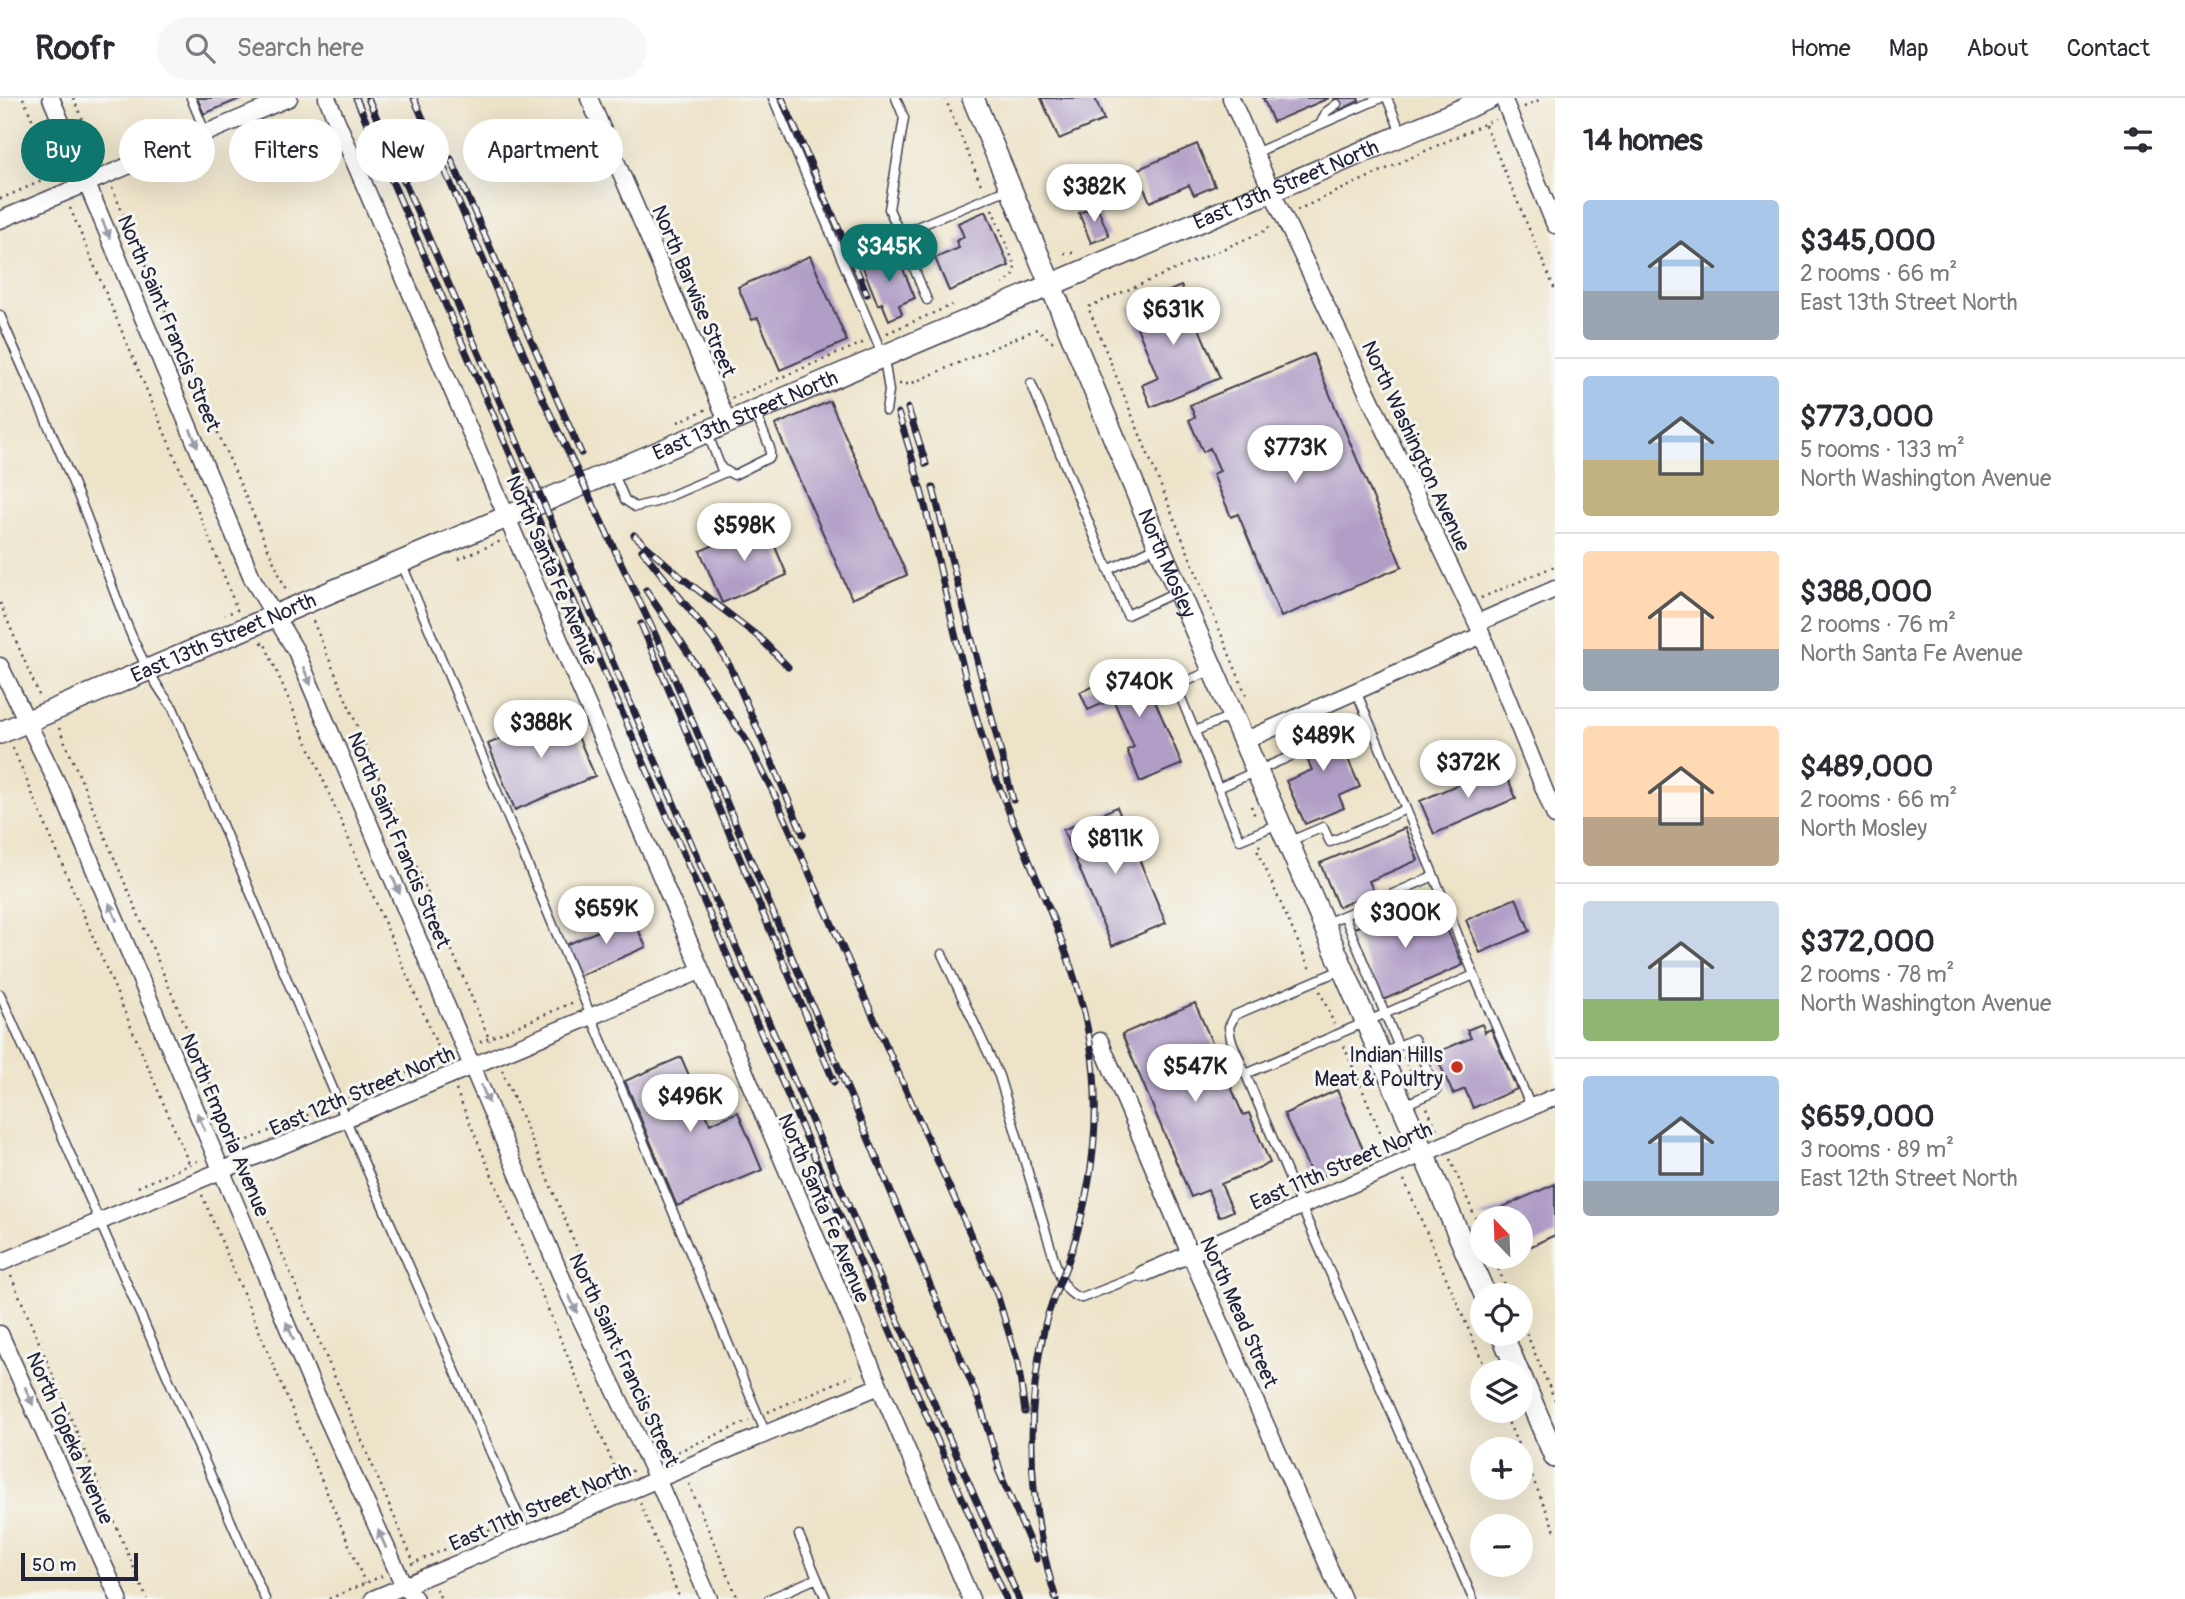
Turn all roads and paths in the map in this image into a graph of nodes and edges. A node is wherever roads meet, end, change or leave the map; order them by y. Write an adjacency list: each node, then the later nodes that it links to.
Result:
1 (23, 98): 17 (path)
2 (51, 98): 28 (street, North Saint Francis Street)
3 (73, 98): 25 (path)
4 (191, 98): 18 (lane)
5 (289, 98): 21 (street)
6 (327, 98): 58 (street, North Santa Fe Avenue)
7 (589, 98): 50 (street, North Barwise Street)
8 (774, 98): 45 (lane)
9 (896, 98): 36 (lane)
10 (973, 98): 29 (main road, North Mosley)
11 (1231, 98): 23 (street, North Washington Avenue)
12 (1489, 98): 22 (main road, East 13th Street North)
13 (1544, 98): 16 (path)
14 (1378, 99): 19 (lane); 22 (lane)
15 (1337, 104): 19 (lane)
16 (1506, 106): 20 (path); 35 (street)
17 (32, 119)
18 (200, 119)
19 (1321, 124): 23 (lane)
20 (1485, 124): 33 (path); 40 (path)
21 (215, 130)
22 (1402, 135): 30 (main road, East 13th Street North)
23 (1255, 153): 30 (street, North Washington Avenue)
24 (119, 171): 25 (street)
25 (107, 176): 28 (street); 64 (path)
26 (39, 182): 32 (path)
27 (59, 182): 31 (path)
28 (88, 184): 31 (street); 70 (street, North Saint Francis Street, one-way to 70)
29 (1011, 188): 36 (lane); 38 (main road, North Mosley)
30 (1271, 190): 33 (street, North Washington Avenue); 38 (main road, East 13th Street North)
31 (64, 194): 34 (street); 69 (path)
32 (0, 198)
33 (1284, 216): 43 (path); 72 (street, North Washington Avenue)
34 (0, 220)
35 (1555, 225)
36 (900, 234): 41 (lane)
37 (1014, 275): 39 (path)
38 (1051, 285): 47 (main road, East 13th Street North); 59 (main road, North Mosley)
39 (991, 289)
40 (1555, 290)
41 (927, 300)
42 (952, 305): 45 (path)
43 (1088, 307)
44 (0, 315): 75 (lane)
45 (875, 338): 47 (lane); 50 (path)
46 (1061, 350): 49 (path)
47 (884, 358): 49 (lane); 52 (main road, East 13th Street North)
48 (1031, 383): 63 (lane)
49 (888, 384): 51 (lane)
50 (719, 403): 53 (path); 54 (street, North Barwise Street)
51 (886, 411)
52 (755, 412): 54 (main road, East 13th Street North); 57 (lane)
53 (677, 423)
54 (728, 423): 55 (main road, East 13th Street North)
55 (707, 432): 56 (main road, East 13th Street North); 57 (lane)
56 (613, 472): 57 (lane); 58 (main road, East 13th Street North)
57 (726, 472)
58 (511, 526): 60 (path); 61 (main road, East 13th Street North); 95 (street, North Santa Fe Avenue)
59 (1159, 546): 63 (lane); 66 (main road, North Mosley)
60 (457, 560)
61 (401, 562): 70 (main road, East 13th Street North); 100 (lane)
62 (1555, 566): 67 (path)
63 (1108, 570): 66 (lane)
64 (299, 585)
65 (1555, 589): 72 (street)
66 (1179, 591): 76 (main road, North Mosley)
67 (1478, 600)
68 (0, 603): 78 (path)
69 (225, 615)
70 (274, 616): 75 (main road, East 13th Street North); 105 (street, North Saint Francis Street, one-way to 105)
71 (305, 624): 103 (path)
72 (1480, 629): 77 (street); 87 (street, North Washington Avenue)
73 (264, 642): 108 (path)
74 (0, 666): 78 (street, North Emporia Avenue)
75 (149, 670): 78 (main road, East 13th Street North); 113 (lane)
76 (1213, 670): 79 (main road, North Mosley); 80 (lane)
77 (1356, 691): 82 (street); 86 (lane)
78 (23, 713): 81 (main road, East 13th Street North); 117 (street, North Emporia Avenue, one-way to 78)
79 (1233, 715): 80 (lane); 82 (main road, North Mosley)
80 (1195, 731): 85 (lane)
81 (0, 733)
82 (1244, 740): 84 (main road, North Mosley)
83 (1298, 753): 84 (lane)
84 (1249, 774): 85 (lane); 88 (path); 89 (main road, North Mosley)
85 (1218, 788): 88 (lane)
86 (1406, 809): 89 (lane); 90 (lane)
87 (1555, 816)
88 (1260, 832): 89 (lane); 97 (path)
89 (1284, 833): 92 (main road, North Mosley)
90 (1434, 876): 91 (lane); 96 (lane)
91 (1344, 915): 92 (lane); 94 (lane)
92 (1324, 924): 94 (main road, North Mosley)
93 (942, 954): 126 (lane)
94 (1346, 957): 97 (lane); 101 (main road, North Mosley)
95 (700, 971): 100 (street, East 12th Street North); 132 (street, North Santa Fe Avenue)
96 (1474, 975): 101 (lane); 115 (lane)
97 (1315, 981): 102 (path); 110 (lane)
98 (0, 994): 123 (lane)
99 (577, 1001): 103 (path)
100 (591, 1017): 107 (street, East 12th Street North); 135 (lane)
101 (1375, 1018): 102 (lane); 106 (main road, North Mosley)
102 (1339, 1034): 110 (lane); 119 (path)
103 (488, 1038): 105 (path); 107 (path)
104 (1100, 1041): 124 (street, North Mead Street)
105 (465, 1048): 108 (path); 109 (street, North Saint Francis Street)
106 (1390, 1049): 114 (main road, North Mosley); 114 (lane)
107 (496, 1057): 109 (street, East 12th Street North); 135 (path)
108 (442, 1058): 111 (path); 113 (path)
109 (473, 1067): 111 (street, East 12th Street North); 139 (street, North Saint Francis Street, one-way to 139)
110 (1246, 1074): 122 (lane)
111 (450, 1076): 116 (street, East 12th Street North); 141 (path)
112 (1555, 1097): 115 (street, East 11th Street North)
113 (339, 1101): 116 (lane); 117 (path)
114 (1404, 1105): 118 (main road, North Mosley)
115 (1531, 1107): 118 (street, East 11th Street North)
116 (347, 1119): 120 (street, East 12th Street North); 141 (lane)
117 (215, 1154): 120 (street, North Emporia Avenue); 121 (path)
118 (1424, 1154): 119 (street, East 11th Street North); 127 (main road, North Mosley)
119 (1396, 1166): 122 (street, East 11th Street North); 130 (path)
120 (222, 1172): 123 (street, East 12th Street North); 145 (street, North Emporia Avenue, one-way to 120)
121 (129, 1191)
122 (1301, 1206): 124 (street, East 11th Street North); 160 (lane)
123 (102, 1221): 125 (street, East 12th Street North); 150 (lane)
124 (1190, 1254): 126 (street, East 11th Street North); 159 (street, North Mead Street)
125 (0, 1263): 149 (path)
126 (1143, 1274)
127 (1480, 1283)
128 (0, 1334): 148 (street, North Topeka Avenue, one-way to 148)
129 (1532, 1346): 133 (path)
130 (1482, 1360)
131 (852, 1376): 135 (path)
132 (877, 1387): 136 (street, East 11th Street North); 158 (street, North Santa Fe Avenue)
133 (1555, 1400)
134 (1533, 1405): 137 (main road)
135 (759, 1416): 136 (lane)
136 (766, 1435): 139 (street, East 11th Street North)
137 (1555, 1457)
138 (1533, 1480): 142 (path)
139 (660, 1487): 140 (path); 143 (street, East 11th Street North); 154 (street, North Saint Francis Street); 155 (path)
140 (640, 1504)
141 (519, 1518): 143 (lane); 145 (path)
142 (1555, 1531)
143 (527, 1535): 147 (street, East 11th Street North)
144 (799, 1535): 146 (lane)
145 (397, 1570): 147 (street, North Emporia Avenue); 151 (path)
146 (817, 1578): 156 (lane); 157 (lane)
147 (410, 1594): 152 (street, East 11th Street North); 153 (path)
148 (119, 1599)
149 (147, 1599)
150 (265, 1599)
151 (329, 1599)
152 (373, 1599)
153 (441, 1599)
154 (709, 1599)
155 (738, 1599)
156 (769, 1599)
157 (826, 1599)
158 (971, 1599)
159 (1343, 1599)
160 (1473, 1599)

